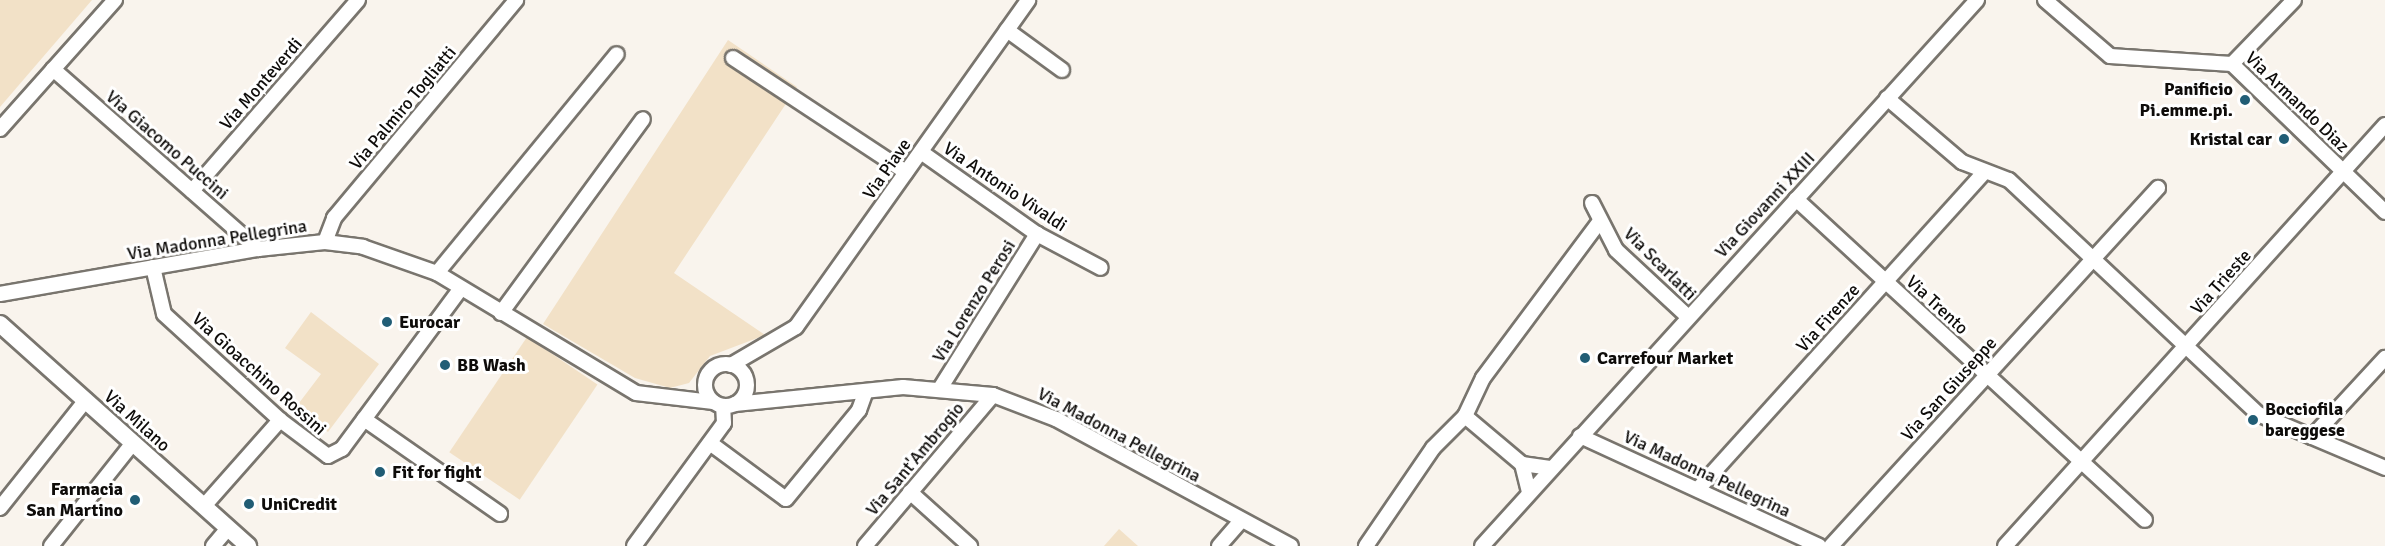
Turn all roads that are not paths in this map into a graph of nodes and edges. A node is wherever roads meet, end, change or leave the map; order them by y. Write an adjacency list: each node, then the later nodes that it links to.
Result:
1 (115, 0): 12 (street)
2 (358, 0): 23 (street, Via Monteverdi)
3 (516, 0): 29 (street, Via Palmiro Togliatti)
4 (1028, 0): 8 (street, Via Piave)
5 (1977, 0): 14 (street, Via Giovanni XXIII)
6 (2045, 0): 11 (street, Via Armando Diaz)
7 (2294, 0): 11 (street)
8 (1007, 30): 13 (street); 18 (street, Via Piave)
9 (617, 54): 34 (street)
10 (733, 58): 20 (street)
11 (2232, 64): 21 (street, Via Armando Diaz)
12 (53, 69): 16 (street); 23 (street, Via Giacomo Puccini)
13 (1062, 70)
14 (1887, 98): 19 (street); 24 (street, Via Giovanni XXIII)
15 (643, 119): 38 (street)
16 (1, 125)
17 (2385, 125): 21 (street, Via Trieste)
18 (921, 152): 20 (street, Via Piave); 28 (street, Via Antonio Vivaldi)
19 (1984, 171): 31 (street); 35 (street, Via Firenze)
20 (906, 172): 42 (street, Via Piave)
21 (2344, 173): 26 (street, Via Armando Diaz); 41 (street, Via Trieste)
22 (2158, 188): 31 (street, Via San Giuseppe)
23 (192, 191): 30 (street, Via Giacomo Puccini)
24 (1796, 199): 35 (street, Via Trento); 39 (street, Via Giovanni XXIII)
25 (1592, 203): 27 (street, Via Scarlatti)
26 (2385, 212)
27 (1600, 221): 39 (street, Via Scarlatti); 55 (street)
28 (1037, 234): 33 (street, Via Antonio Vivaldi); 48 (street, Via Lorenzo Perosi)
29 (325, 242): 30 (street, Via Madonna Pellegrina); 34 (street, Via Madonna Pellegrina)
30 (258, 249): 32 (street, Via Madonna Pellegrina)
31 (2094, 256): 41 (street); 45 (street, Via San Giuseppe)
32 (153, 267): 37 (street, Via Madonna Pellegrina); 57 (street, Via Gioacchino Rossini)
33 (1101, 268)
34 (437, 273): 36 (street, Via Madonna Pellegrina)
35 (1885, 282): 45 (street, Via Trento); 66 (street, Via Firenze)
36 (461, 288): 38 (street, Via Madonna Pellegrina); 56 (street, Via Gioacchino Rossini)
37 (0, 294)
38 (501, 313): 53 (street, Via Madonna Pellegrina)
39 (1688, 317): 58 (street, Via Giovanni XXIII)
40 (0, 324): 52 (main road, Via Milano)
41 (2188, 345): 59 (street); 62 (street, Via Trieste)
42 (764, 346): 44 (street, Via Piave); 46 (street, Via Piave)
43 (2385, 357): 59 (street)
44 (731, 365): 46 (street); 47 (street, Via Piave)
45 (1986, 375): 62 (street, Via Trento); 86 (street, Via San Giuseppe)
46 (746, 380): 51 (street); 54 (street, Via Piave)
47 (705, 385): 53 (street); 54 (street)
48 (941, 387): 49 (street, Via Madonna Pellegrina); 50 (street, Via Madonna Pellegrina)
49 (866, 391): 51 (street, Via Madonna Pellegrina); 61 (street)
50 (993, 394): 67 (street, Via Sant'Ambrogio); 73 (street, Via Madonna Pellegrina)
51 (776, 399): 54 (street, Via Madonna Pellegrina)
52 (86, 400): 60 (main road, Via Milano); 70 (street)
53 (681, 400): 54 (street, Via Madonna Pellegrina)
54 (724, 404): 61 (street)
55 (1466, 416): 63 (street); 83 (street)
56 (364, 419): 57 (street, Via Gioacchino Rossini); 71 (street)
57 (280, 420): 69 (street)
58 (1580, 436): 64 (street, Via Giovanni XXIII); 66 (street, Via Madonna Pellegrina)
59 (2312, 437): 65 (street)
60 (133, 443): 69 (main road, Via Milano); 75 (street)
61 (710, 443): 78 (street)
62 (2081, 461): 72 (street); 87 (street, Via Trieste)
63 (1522, 464): 64 (street); 68 (street)
64 (1552, 468): 68 (street, Via Giovanni XXIII)
65 (2385, 468)
66 (1698, 489): 85 (street, Via Madonna Pellegrina)
67 (910, 492): 79 (street, Via Sant'Ambrogio); 80 (street)
68 (1529, 492): 84 (street, Via Giovanni XXIII)
69 (204, 506): 74 (main road, Via Milano)
70 (0, 508)
71 (500, 514)
72 (2145, 520)
73 (1241, 521): 81 (street); 82 (street, Via Madonna Pellegrina)
74 (228, 528): 76 (street); 77 (main road, Via Milano)
75 (51, 546)
76 (213, 546)
77 (249, 546)
78 (634, 546)
79 (865, 546)
80 (970, 546)
81 (1219, 546)
82 (1291, 546)
83 (1366, 546)
84 (1482, 546)
85 (1820, 546)
86 (1831, 546)
87 (2005, 546)

